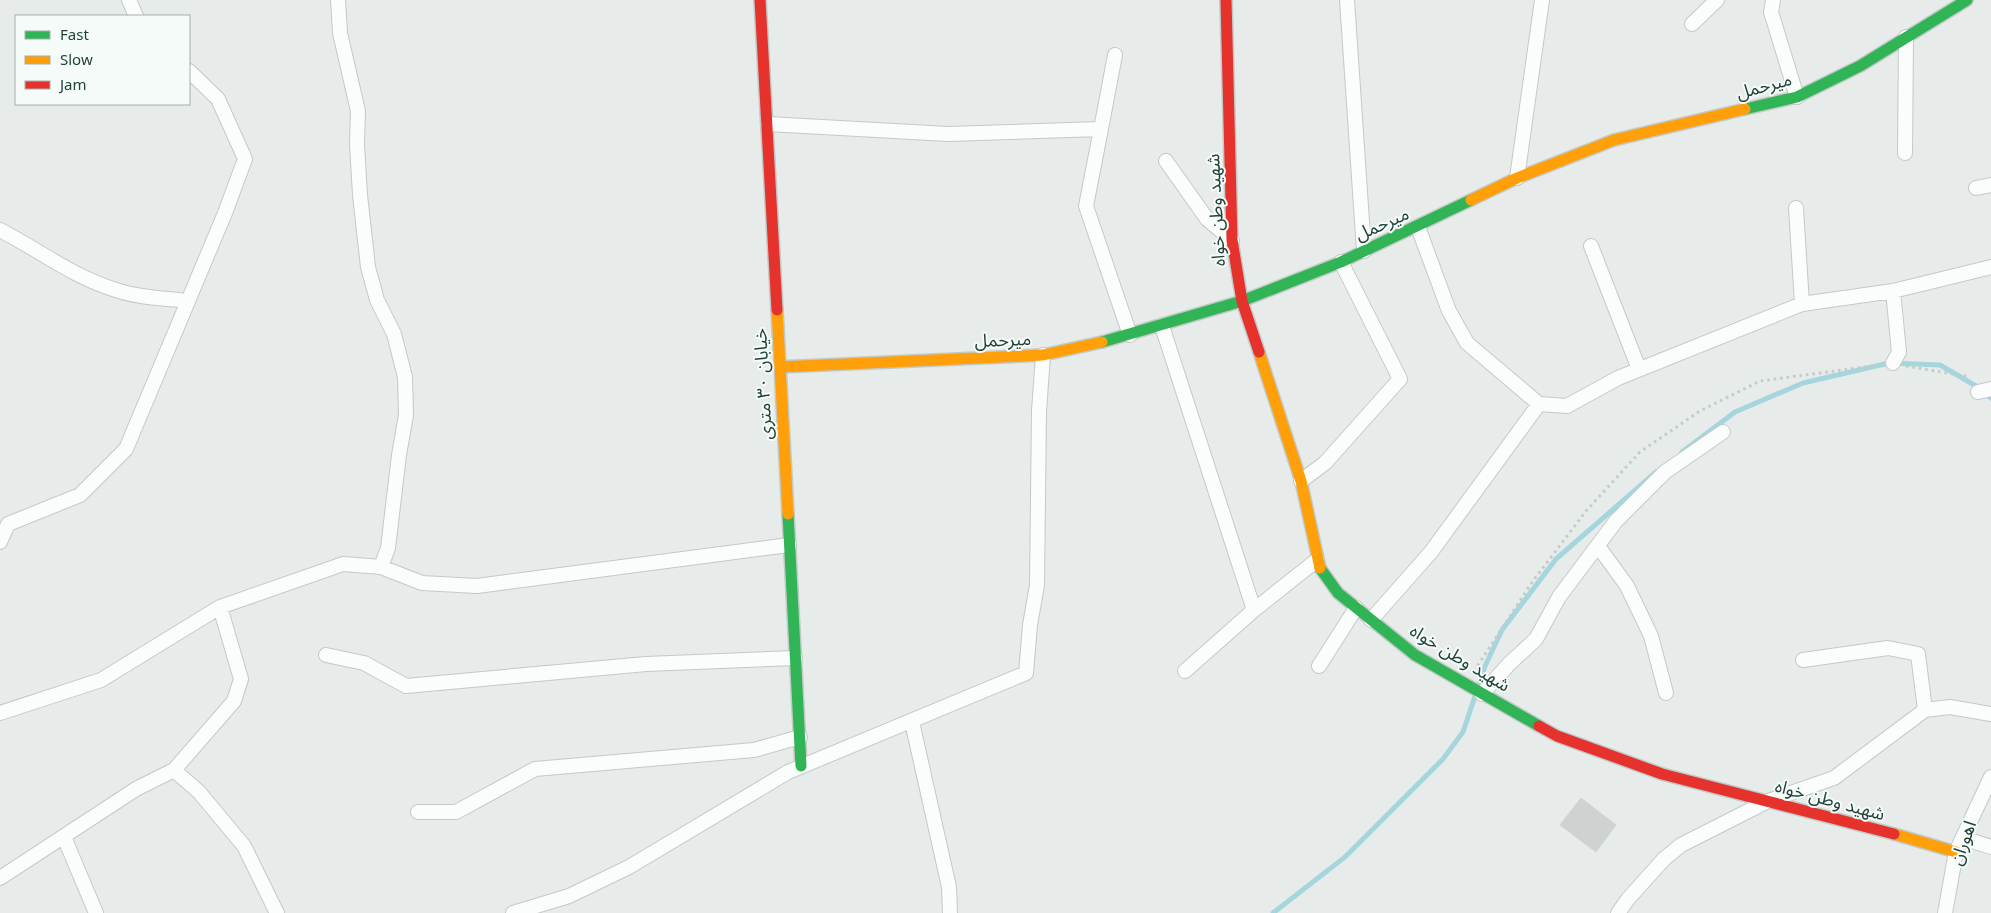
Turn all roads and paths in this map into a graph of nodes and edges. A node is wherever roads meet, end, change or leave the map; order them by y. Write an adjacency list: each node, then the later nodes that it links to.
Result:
1 (129, 0): 10 (street)
2 (338, 0): 48 (street)
3 (760, 0): 16 (street, خیابان ۳۰ متری)
4 (1226, 0): 26 (street, شهید وطن خواه)
5 (1347, 0): 28 (street)
6 (1542, 0): 20 (street)
7 (1717, 0): 11 (street)
8 (1773, 0): 15 (street)
9 (1967, 0): 12 (street, میرحمل)
10 (136, 15)
11 (1692, 24)
12 (1906, 37): 15 (street, میرحمل); 18 (street)
13 (1115, 55): 17 (street)
14 (190, 72): 33 (street)
15 (1797, 97): 20 (street, میرحمل)
16 (768, 124): 17 (street); 39 (street, خیابان ۳۰ متری)
17 (1101, 129): 36 (street)
18 (1905, 153)
19 (1166, 161): 26 (street)
20 (1518, 178): 24 (street, میرحمل)
21 (1991, 185): 22 (street)
22 (1976, 188)
23 (1796, 208): 34 (street)
24 (1418, 227): 28 (street, میرحمل); 41 (street)
25 (0, 230): 33 (street)
26 (1232, 240): 32 (street, شهید وطن خواه)
27 (1591, 246): 40 (street)
28 (1364, 251): 29 (street, میرحمل)
29 (1341, 262): 32 (street, میرحمل); 43 (street)
30 (1991, 267): 31 (street)
31 (1893, 291): 34 (street); 38 (street)
32 (1242, 301): 35 (street, میرحمل); 43 (street, شهید وطن خواه)
33 (188, 302): 44 (street)
34 (1802, 304): 40 (street)
35 (1162, 326): 36 (street, میرحمل); 51 (street)
36 (1130, 335): 37 (street, میرحمل)
37 (1044, 355): 39 (street, میرحمل); 63 (street)
38 (1893, 363)
39 (779, 367): 45 (street, خیابان ۳۰ متری)
40 (1640, 369): 41 (street)
41 (1539, 404): 52 (street)
42 (1723, 432): 46 (street)
43 (1301, 481): 47 (street, شهید وطن خواه)
44 (0, 542)
45 (789, 545): 48 (street); 54 (street, خیابان ۳۰ متری)
46 (1598, 546): 58 (street); 59 (street)
47 (1317, 560): 50 (street, شهید وطن خواه); 51 (street)
48 (381, 568): 49 (street)
49 (220, 607): 61 (street); 66 (street)
50 (1356, 608): 52 (street, شهید وطن خواه); 56 (street)
51 (1254, 610): 57 (street)
52 (1371, 620): 59 (street, شهید وطن خواه)
53 (326, 655): 54 (street)
54 (795, 658): 64 (street, خیابان ۳۰ متری)
55 (1803, 660): 60 (street)
56 (1319, 666)
57 (1185, 672)
58 (1666, 693)
59 (1482, 694): 68 (street, شهید وطن خواه)
60 (1925, 710): 62 (street); 68 (street)
61 (0, 713)
62 (1991, 714)
63 (912, 722): 65 (street); 78 (street)
64 (800, 737): 65 (street, خیابان ۳۰ متری); 69 (street)
65 (801, 766): 77 (street)
66 (174, 770): 70 (street); 76 (street)
67 (1991, 777): 71 (street, اهوران)
68 (1768, 801): 73 (street, شهید وطن خواه); 79 (street)
69 (418, 812)
70 (64, 837): 74 (street); 75 (street)
71 (1963, 838): 72 (street); 73 (street, اهوران)
72 (1991, 847)
73 (1956, 852): 80 (street, اهوران)
74 (0, 878)
75 (96, 913)
76 (277, 913)
77 (513, 913)
78 (950, 913)
79 (1618, 913)
80 (1945, 913)

